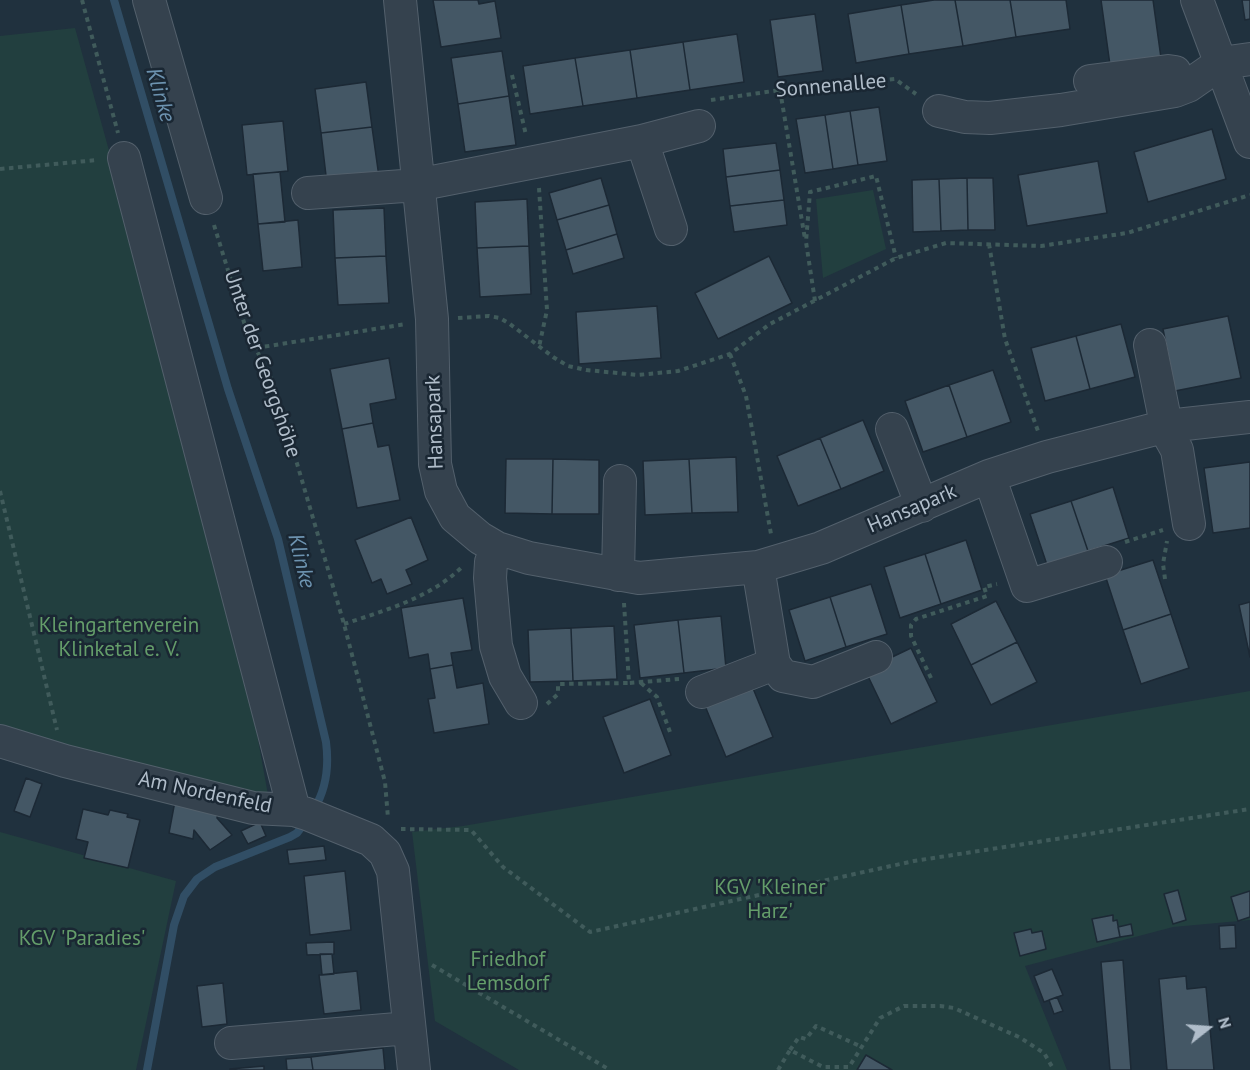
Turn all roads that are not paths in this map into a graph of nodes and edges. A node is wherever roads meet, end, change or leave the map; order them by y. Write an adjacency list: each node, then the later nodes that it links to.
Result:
1 (149, 0): 14 (street)
2 (400, 0): 12 (street, Hansapark)
3 (1197, 0): 4 (street)
4 (1235, 61): 6 (street); 10 (street)
5 (1090, 81): 6 (street)
6 (1193, 83): 7 (street)
7 (939, 111)
8 (699, 126): 9 (street)
9 (642, 141): 12 (street); 15 (street)
10 (1250, 142)
11 (124, 158): 33 (street)
12 (417, 185): 13 (street); 24 (street, Hansapark)
13 (308, 193)
14 (206, 198)
15 (671, 229)
16 (1150, 345): 18 (street)
17 (1250, 417): 18 (street, Hansapark)
18 (1167, 426): 20 (street, Hansapark); 23 (street)
19 (892, 429): 22 (street)
20 (989, 476): 22 (street, Hansapark); 25 (street)
21 (620, 481): 27 (street)
22 (922, 506): 26 (street, Hansapark)
23 (1189, 524)
24 (489, 543): 27 (street, Hansapark); 31 (street)
25 (1106, 562)
26 (768, 564): 27 (street, Hansapark); 29 (street)
27 (621, 584)
28 (876, 657): 29 (street)
29 (774, 664): 30 (street)
30 (692, 686)
31 (521, 703)
32 (0, 741): 33 (street, Am Nordenfeld)
33 (312, 816): 34 (street, Am Nordenfeld)
34 (409, 1028): 35 (street); 36 (street)
35 (231, 1043)
36 (414, 1070)

